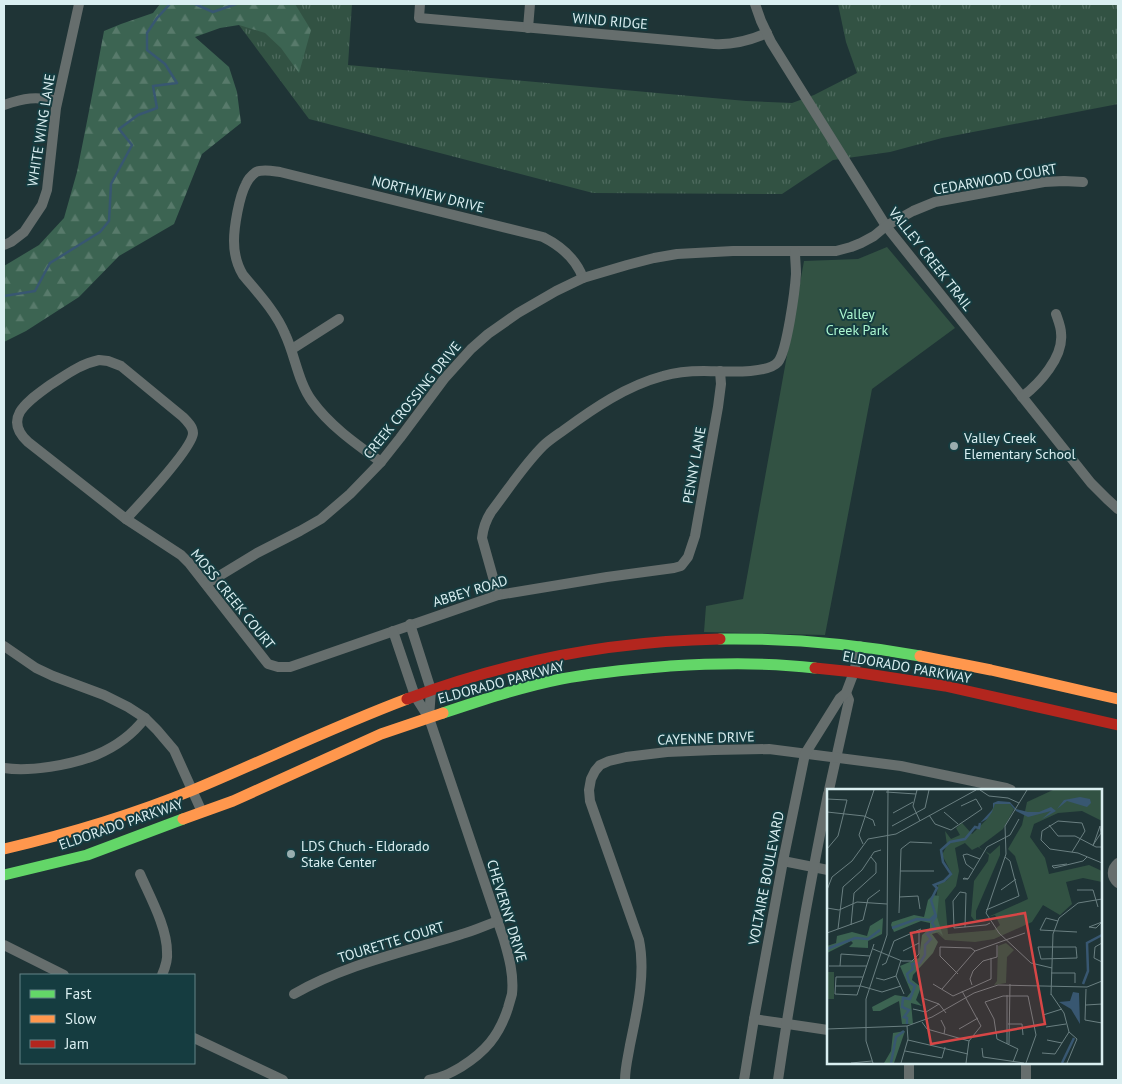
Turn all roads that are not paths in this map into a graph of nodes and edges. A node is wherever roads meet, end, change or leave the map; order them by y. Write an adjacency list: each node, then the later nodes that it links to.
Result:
1 (79, 4): 7 (street, WHITE WING LANE)
2 (420, 4): 5 (street, WIND RIDGE)
3 (530, 4): 5 (street)
4 (755, 4): 6 (street, VALLEY CREEK TRAIL)
5 (528, 28): 6 (street, WIND RIDGE)
6 (767, 33): 10 (street, VALLEY CREEK TRAIL)
7 (57, 101): 8 (street); 11 (street, WHITE WING LANE)
8 (4, 105)
9 (1083, 182): 10 (street, CEDARWOOD COURT)
10 (886, 226): 12 (street, CREEK CROSSING DRIVE); 18 (street, VALLEY CREEK TRAIL)
11 (4, 245)
12 (795, 251): 13 (street, CREEK CROSSING DRIVE); 17 (street)
13 (583, 278): 16 (street, NORTHVIEW DRIVE); 19 (street, CREEK CROSSING DRIVE)
14 (1056, 314): 18 (street)
15 (339, 319): 16 (street)
16 (292, 349): 19 (street)
17 (720, 371): 22 (street, PENNY LANE); 24 (street)
18 (1022, 397): 20 (street, VALLEY CREEK TRAIL)
19 (381, 462): 23 (street, CREEK CROSSING DRIVE)
20 (1118, 509)
21 (126, 519): 21 (street, MOSS CREEK COURT); 23 (street, MOSS CREEK COURT)
22 (684, 562): 24 (street, ABBEY ROAD)
23 (206, 584): 29 (street, MOSS CREEK COURT)
24 (498, 595): 25 (street, ABBEY ROAD)
25 (410, 624): 26 (street, ABBEY ROAD); 31 (street, CHEVERNY DRIVE)
26 (393, 631): 29 (street, ABBEY ROAD); 33 (street, CHEVERNY DRIVE)
27 (4, 646): 35 (street)
28 (860, 646): 30 (street, VOLTAIRE BOULEVARD); 31 (main road, ELDORADO PARKWAY); 34 (main road, ELDORADO PARKWAY)
29 (268, 664)
30 (854, 672): 32 (street, VOLTAIRE BOULEVARD); 36 (main road, ELDORADO PARKWAY); 37 (main road, ELDORADO PARKWAY)
31 (431, 690): 33 (main road, ELDORADO PARKWAY); 36 (street, CHEVERNY DRIVE)
32 (846, 692): 38 (street, VOLTAIRE BOULEVARD); 39 (street, VOLTAIRE BOULEVARD)
33 (415, 696): 36 (street, CHEVERNY DRIVE); 43 (main road, ELDORADO PARKWAY)
34 (1118, 699)
35 (145, 718): 40 (street); 43 (street)
36 (429, 718): 45 (main road, ELDORADO PARKWAY); 54 (street, CHEVERNY DRIVE)
37 (1118, 725)
38 (805, 754): 39 (street, CAYENNE DRIVE); 47 (street, VOLTAIRE BOULEVARD); 67 (street, CAYENNE DRIVE)
39 (836, 758): 41 (street, VOLTAIRE BOULEVARD); 42 (street, CAYENNE DRIVE)
40 (4, 768)
41 (830, 789)
42 (1006, 789)
43 (192, 790): 45 (street); 46 (main road, ELDORADO PARKWAY)
44 (827, 802): 49 (street, VOLTAIRE BOULEVARD)
45 (202, 812): 52 (main road, ELDORADO PARKWAY)
46 (4, 849)
47 (782, 861): 49 (street); 59 (street, VOLTAIRE BOULEVARD)
48 (1118, 864): 53 (street)
49 (813, 868): 50 (street); 60 (street, VOLTAIRE BOULEVARD)
50 (827, 870)
51 (140, 874): 57 (street)
52 (4, 875)
53 (1118, 883)
54 (498, 921): 58 (street, TOURETTE COURT); 66 (street, CHEVERNY DRIVE)
55 (4, 945): 56 (street)
56 (62, 974)
57 (162, 974)
58 (294, 994)
59 (754, 1019): 60 (street); 68 (street, VOLTAIRE BOULEVARD)
60 (786, 1024): 61 (street); 69 (street, VOLTAIRE BOULEVARD)
61 (827, 1030)
62 (195, 1038): 65 (street)
63 (909, 1064): 70 (street)
64 (1026, 1064): 71 (street)
65 (283, 1080)
66 (429, 1080)
67 (625, 1080)
68 (744, 1080)
69 (778, 1080)
70 (909, 1080)
71 (1026, 1080)

